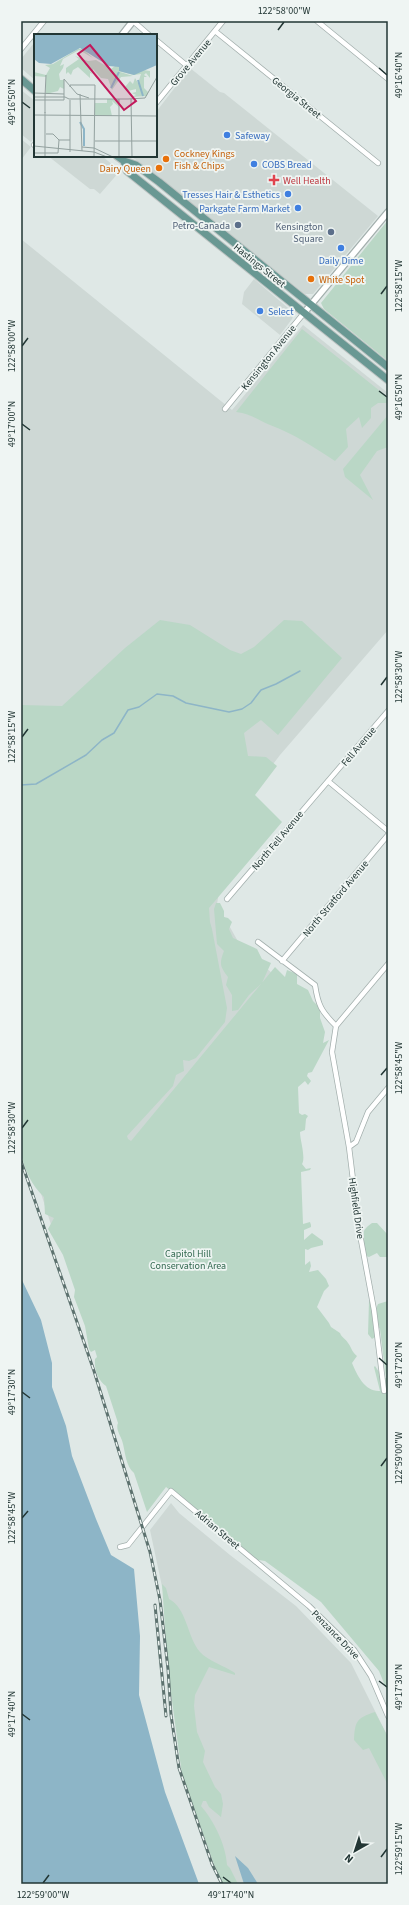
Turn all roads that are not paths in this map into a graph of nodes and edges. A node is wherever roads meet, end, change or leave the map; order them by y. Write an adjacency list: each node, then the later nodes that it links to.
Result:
1 (44, 21): 9 (street)
2 (133, 21): 6 (street); 7 (street)
3 (223, 21): 5 (street, Grove Avenue)
4 (317, 21): 12 (street)
5 (215, 31): 10 (street, Grove Avenue); 17 (street, Georgia Street)
6 (123, 34)
7 (149, 34)
8 (157, 41): 10 (street)
9 (21, 49)
10 (186, 65): 14 (street, Grove Avenue)
11 (21, 79): 13 (main road)
12 (388, 79)
13 (34, 90)
14 (157, 102)
15 (118, 157): 16 (main road, Hastings Street)
16 (124, 161): 19 (main road, Hastings Street); 20 (main road, Hastings Street)
17 (378, 163)
18 (388, 212): 19 (street, Kensington Avenue)
19 (311, 304): 20 (street, Kensington Avenue); 21 (main road, Hastings Street)
20 (304, 313): 22 (main road, Hastings Street); 23 (street, Kensington Avenue)
21 (388, 367)
22 (388, 380)
23 (225, 409)
24 (388, 711): 25 (street, Fell Avenue)
25 (328, 780): 26 (street); 28 (street, North Fell Avenue)
26 (388, 831)
27 (388, 835): 30 (street, North Stratford Avenue)
28 (227, 900)
29 (258, 942): 30 (street)
30 (282, 962): 32 (street)
31 (388, 964): 32 (street)
32 (336, 1026): 34 (street, Highfield Drive)
33 (388, 1088): 34 (street)
34 (349, 1147): 35 (street, Highfield Drive)
35 (384, 1391)
36 (120, 1547): 37 (street, Adrian Street)
37 (264, 1567): 38 (street, Penzance Drive)
38 (388, 1716)

